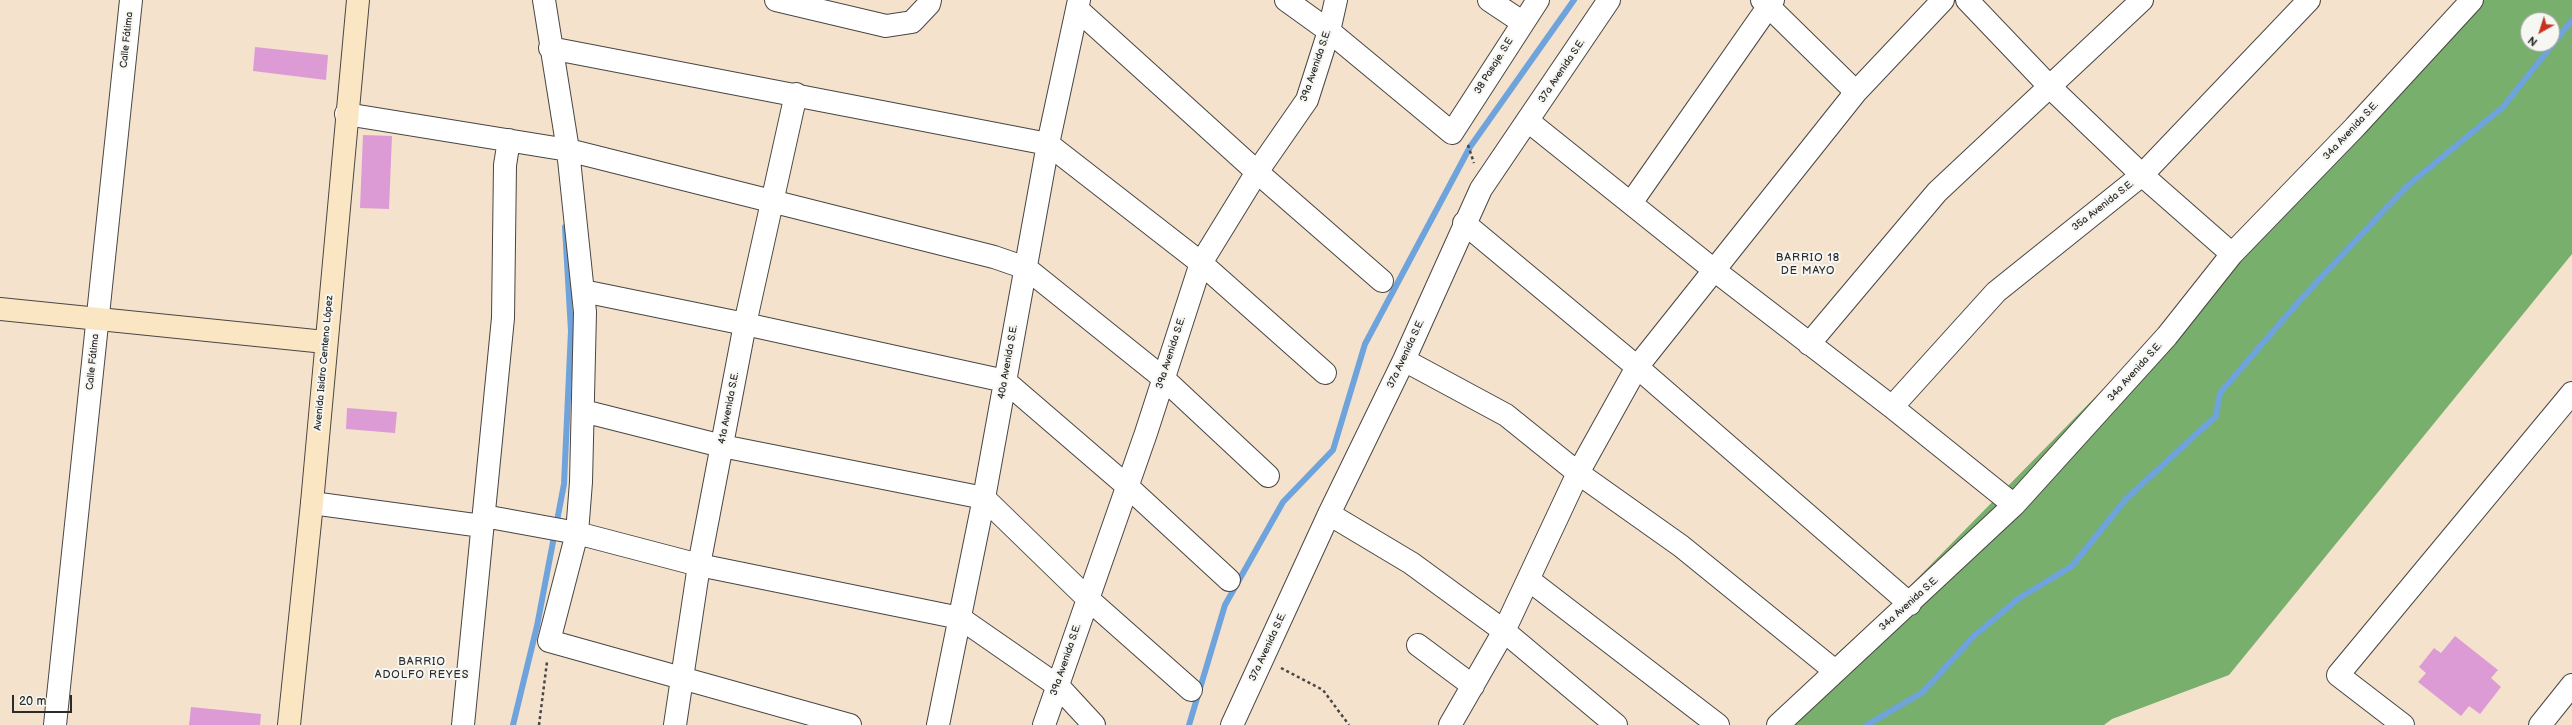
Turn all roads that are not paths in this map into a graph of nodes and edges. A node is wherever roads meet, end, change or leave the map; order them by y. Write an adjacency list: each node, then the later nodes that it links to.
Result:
1 (131, 0): 41 (street, Calle Fátima)
2 (358, 0): 24 (street, Avenida Isidro Centeno López)
3 (544, 0): 20 (street)
4 (776, 0): 15 (street)
5 (1286, 0): 19 (street)
6 (1336, 0): 19 (street, 39a Avenida S.E.)
7 (1489, 0): 18 (street)
8 (1538, 0): 18 (street, 38 Pasaje. S.E)
9 (1609, 0): 25 (street, 37a Avenida S.E.)
10 (1943, 0): 22 (street)
11 (1967, 0): 21 (street)
12 (2142, 0): 21 (street)
13 (2309, 0): 30 (street, 35a Avenida S.E.)
14 (2472, 0): 34 (street, 34a Avenida S.E.)
15 (929, 2)
16 (1768, 2): 22 (street); 32 (street)
17 (1078, 4): 27 (street, 40a Avenida S.E.); 29 (street)
18 (1522, 22): 19 (street, 38 Pasaje. S.E)
19 (1329, 31): 29 (street, 39a Avenida S.E.)
20 (550, 48): 23 (street); 28 (street)
21 (2050, 88): 30 (street); 44 (street)
22 (1856, 92): 37 (street)
23 (796, 94): 27 (street); 31 (street, 41a Avenida S.E.)
24 (346, 114): 26 (street); 43 (street, Avenida Isidro Centeno López)
25 (1528, 121): 32 (street); 33 (street, 37a Avenida S.E.)
26 (509, 140): 28 (street); 61 (street)
27 (1048, 144): 35 (street); 36 (street, 40a Avenida S.E.)
28 (568, 150): 31 (street); 39 (street)
29 (1257, 172): 35 (street, 39a Avenida S.E.); 38 (street)
30 (2142, 175): 34 (street); 51 (street, 35a Avenida S.E.)
31 (772, 200): 36 (street); 42 (street, 41a Avenida S.E.)
32 (1631, 203): 37 (street)
33 (1464, 224): 45 (street, 37a Avenida S.E.); 46 (street)
34 (2232, 254): 59 (street, 34a Avenida S.E.)
35 (1201, 264): 47 (street); 48 (street, 39a Avenida S.E.)
36 (1026, 268): 48 (street); 49 (street, 40a Avenida S.E.)
37 (1714, 270): 44 (street); 46 (street)
38 (1382, 281)
39 (583, 291): 42 (street); 52 (street)
40 (0, 309): 41 (street)
41 (97, 318): 43 (street); 77 (street, Calle Fátima)
42 (745, 324): 49 (street); 53 (street, 41a Avenida S.E.)
43 (326, 342): 58 (street, Avenida Isidro Centeno López)
44 (1809, 344): 51 (street)
45 (1404, 360): 54 (street); 60 (street, 37a Avenida S.E.)
46 (1637, 367): 54 (street); 67 (street)
47 (1325, 373)
48 (1163, 378): 55 (street); 56 (street, 39a Avenida S.E.)
49 (1005, 381): 56 (street); 57 (street, 40a Avenida S.E.)
50 (2572, 393): 90 (street)
51 (1892, 407): 59 (street)
52 (583, 411): 53 (street); 62 (street)
53 (722, 446): 57 (street); 63 (street, 41a Avenida S.E.)
54 (1578, 473): 65 (street); 71 (street)
55 (1268, 476)
56 (1127, 486): 64 (street); 66 (street, 39a Avenida S.E.)
57 (984, 498): 66 (street); 68 (street, 40a Avenida S.E.)
58 (312, 503): 61 (street); 78 (street, Avenida Isidro Centeno López)
59 (2014, 505): 67 (street, 34a Avenida S.E.)
60 (1329, 514): 69 (street); 85 (street, 37a Avenida S.E.)
61 (483, 521): 62 (street); 79 (street)
62 (577, 533): 63 (street); 72 (street)
63 (699, 565): 68 (street); 72 (street, 41a Avenida S.E.)
64 (1229, 580)
65 (1529, 580): 69 (street); 88 (street)
66 (1087, 598): 73 (street, 39a Avenida S.E.); 76 (street)
67 (1910, 604): 71 (street, 34a Avenida S.E.)
68 (960, 618): 73 (street); 82 (street, 40a Avenida S.E.)
69 (1504, 631): 74 (street); 87 (street)
70 (1418, 645): 74 (street)
71 (1835, 671): 89 (street, 34a Avenida S.E.)
72 (681, 680): 80 (street, 41a Avenida S.E.); 81 (street)
73 (1058, 686): 83 (street, 39a Avenida S.E.); 84 (street)
74 (1473, 686): 86 (street)
75 (2572, 686): 91 (street)
76 (1191, 690)
77 (56, 725)
78 (289, 725)
79 (463, 725)
80 (675, 725)
81 (850, 725)
82 (938, 725)
83 (1044, 725)
84 (1094, 725)
85 (1232, 725)
86 (1450, 725)
87 (1616, 725)
88 (1718, 725)
89 (1778, 725)
90 (2403, 725)
91 (2540, 725)

